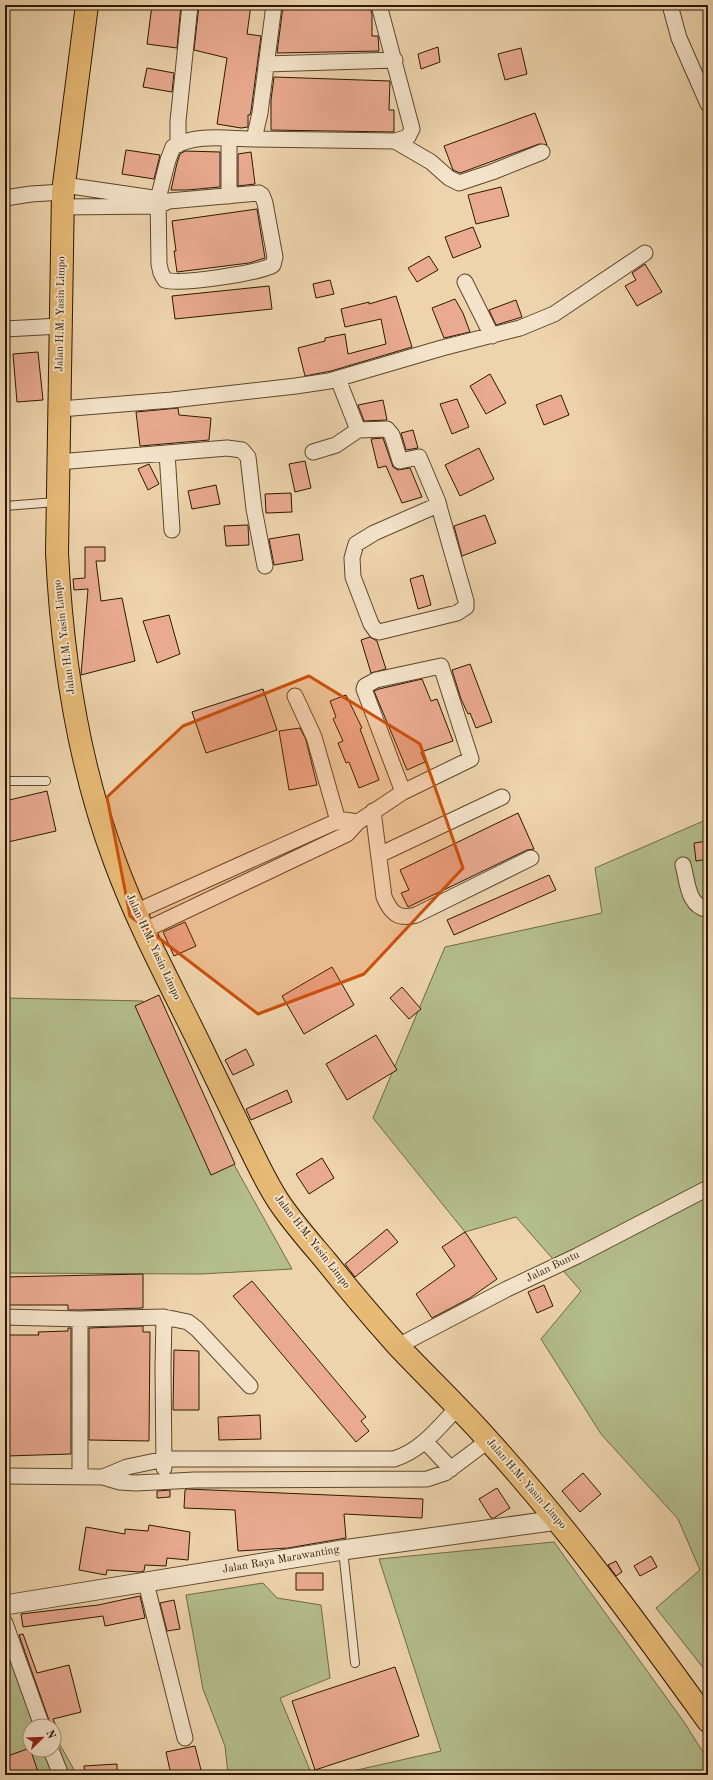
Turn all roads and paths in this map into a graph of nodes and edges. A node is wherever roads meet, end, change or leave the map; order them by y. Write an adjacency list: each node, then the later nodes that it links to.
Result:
1 (87, 5): 14 (main road, Jalan H.M. Yasin Limpo)
2 (190, 5): 12 (street)
3 (274, 5): 7 (street)
4 (379, 5): 6 (street)
5 (670, 5): 8 (street)
6 (395, 60): 7 (street); 11 (street)
7 (266, 64): 10 (street)
8 (708, 104)
9 (229, 139): 10 (street); 12 (street); 15 (street)
10 (254, 139): 11 (street)
11 (395, 141): 13 (street)
12 (178, 144): 17 (street)
13 (542, 152)
14 (63, 194): 16 (street); 17 (street); 17 (street); 20 (main road, Jalan H.M. Yasin Limpo)
15 (229, 196): 17 (street); 17 (street)
16 (5, 198)
17 (162, 202)
18 (645, 253): 22 (street)
19 (465, 282): 22 (street)
20 (60, 326): 21 (street); 24 (main road, Jalan H.M. Yasin Limpo)
21 (5, 329)
22 (492, 336): 23 (street)
23 (338, 379): 24 (street); 25 (street)
24 (60, 409): 28 (main road, Jalan H.M. Yasin Limpo)
25 (358, 430): 26 (street); 30 (street)
26 (313, 452)
27 (167, 453): 28 (street); 32 (street); 33 (street)
28 (58, 462): 29 (main road, Jalan H.M. Yasin Limpo)
29 (57, 502): 31 (lane); 46 (main road, Jalan H.M. Yasin Limpo)
30 (438, 505): 30 (street)
31 (5, 506)
32 (172, 530)
33 (265, 566)
34 (295, 696): 40 (street)
35 (5, 781): 36 (lane)
36 (46, 781)
37 (403, 792): 37 (street); 39 (street)
38 (502, 797): 42 (street)
39 (373, 811): 41 (street); 42 (street)
40 (338, 821): 41 (street); 46 (street)
41 (358, 822): 46 (street)
42 (379, 855): 43 (street)
43 (531, 858)
44 (684, 865): 45 (street)
45 (708, 910)
46 (139, 922): 51 (main road, Jalan H.M. Yasin Limpo)
47 (708, 1188): 51 (street, Jalan Buntu)
48 (5, 1317): 50 (street)
49 (164, 1317): 50 (street); 52 (street); 56 (street)
50 (80, 1319): 60 (street)
51 (398, 1346): 53 (main road, Jalan H.M. Yasin Limpo)
52 (250, 1386)
53 (458, 1407): 54 (main road, Jalan H.M. Yasin Limpo); 55 (street)
54 (488, 1440): 58 (street); 64 (main road, Jalan H.M. Yasin Limpo)
55 (425, 1441): 57 (street); 58 (street)
56 (165, 1459): 57 (street); 61 (street); 63 (street)
57 (195, 1459): 62 (street)
58 (452, 1470): 62 (street)
59 (5, 1476): 60 (street)
60 (80, 1477): 61 (street)
61 (103, 1477): 63 (street)
62 (195, 1480): 63 (street)
63 (164, 1481)
64 (558, 1520): 65 (street, Jalan Raya Marawanting); 71 (main road, Jalan H.M. Yasin Limpo)
65 (343, 1550): 66 (street, Jalan Raya Marawanting); 69 (lane)
66 (146, 1583): 67 (street, Jalan Raya Marawanting); 72 (street)
67 (5, 1605)
68 (5, 1624): 70 (street)
69 (356, 1663)
70 (39, 1718)
71 (708, 1721)
72 (185, 1738)
73 (54, 1758): 74 (street)
74 (61, 1775)

